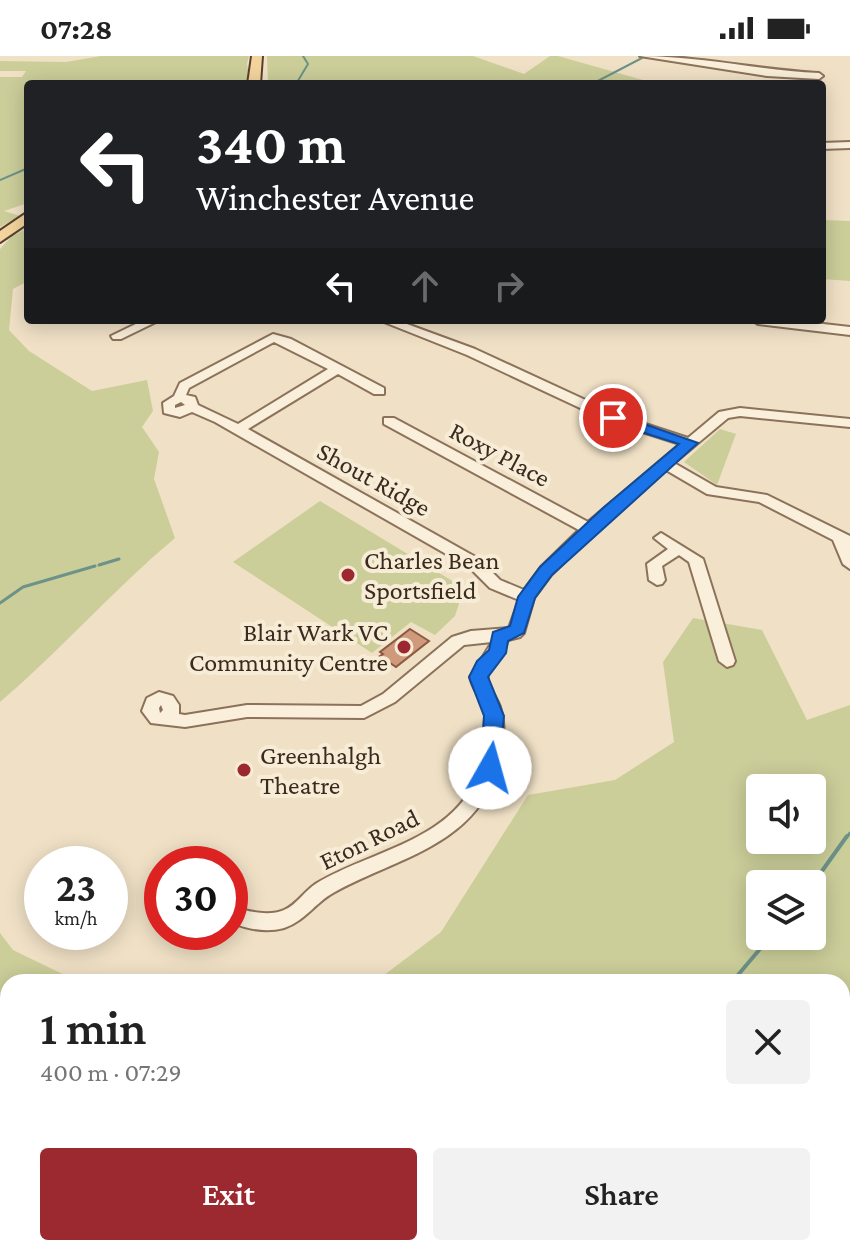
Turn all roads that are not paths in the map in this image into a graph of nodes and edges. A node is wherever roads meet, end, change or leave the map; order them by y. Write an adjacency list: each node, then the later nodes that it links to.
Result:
1 (257, 56): 4 (main road)
2 (644, 56): 3 (street)
3 (819, 76)
4 (254, 80)
5 (850, 145): 6 (street)
6 (826, 146)
7 (24, 219): 8 (main road)
8 (0, 238)
9 (145, 324): 13 (street)
10 (396, 324): 19 (street)
11 (791, 324): 12 (street)
12 (850, 331)
13 (117, 336)
14 (337, 369): 15 (street); 18 (street); 18 (street, Shout Ridge)
15 (379, 391)
16 (389, 421): 21 (street, Roxy Place)
17 (850, 423): 19 (street, Eton Road)
18 (239, 429): 27 (street, Shout Ridge)
19 (690, 443): 20 (street, Eton Road)
20 (665, 464): 21 (street, Eton Road); 23 (street)
21 (589, 529): 27 (street, Eton Road)
22 (661, 538): 24 (street)
23 (844, 539): 25 (street)
24 (678, 549): 26 (street); 29 (street)
25 (850, 564)
26 (657, 580)
27 (527, 597): 28 (street, Eton Road)
28 (500, 636): 30 (street); 31 (street, Eton Road)
29 (727, 661)
30 (165, 718)
31 (248, 920)

